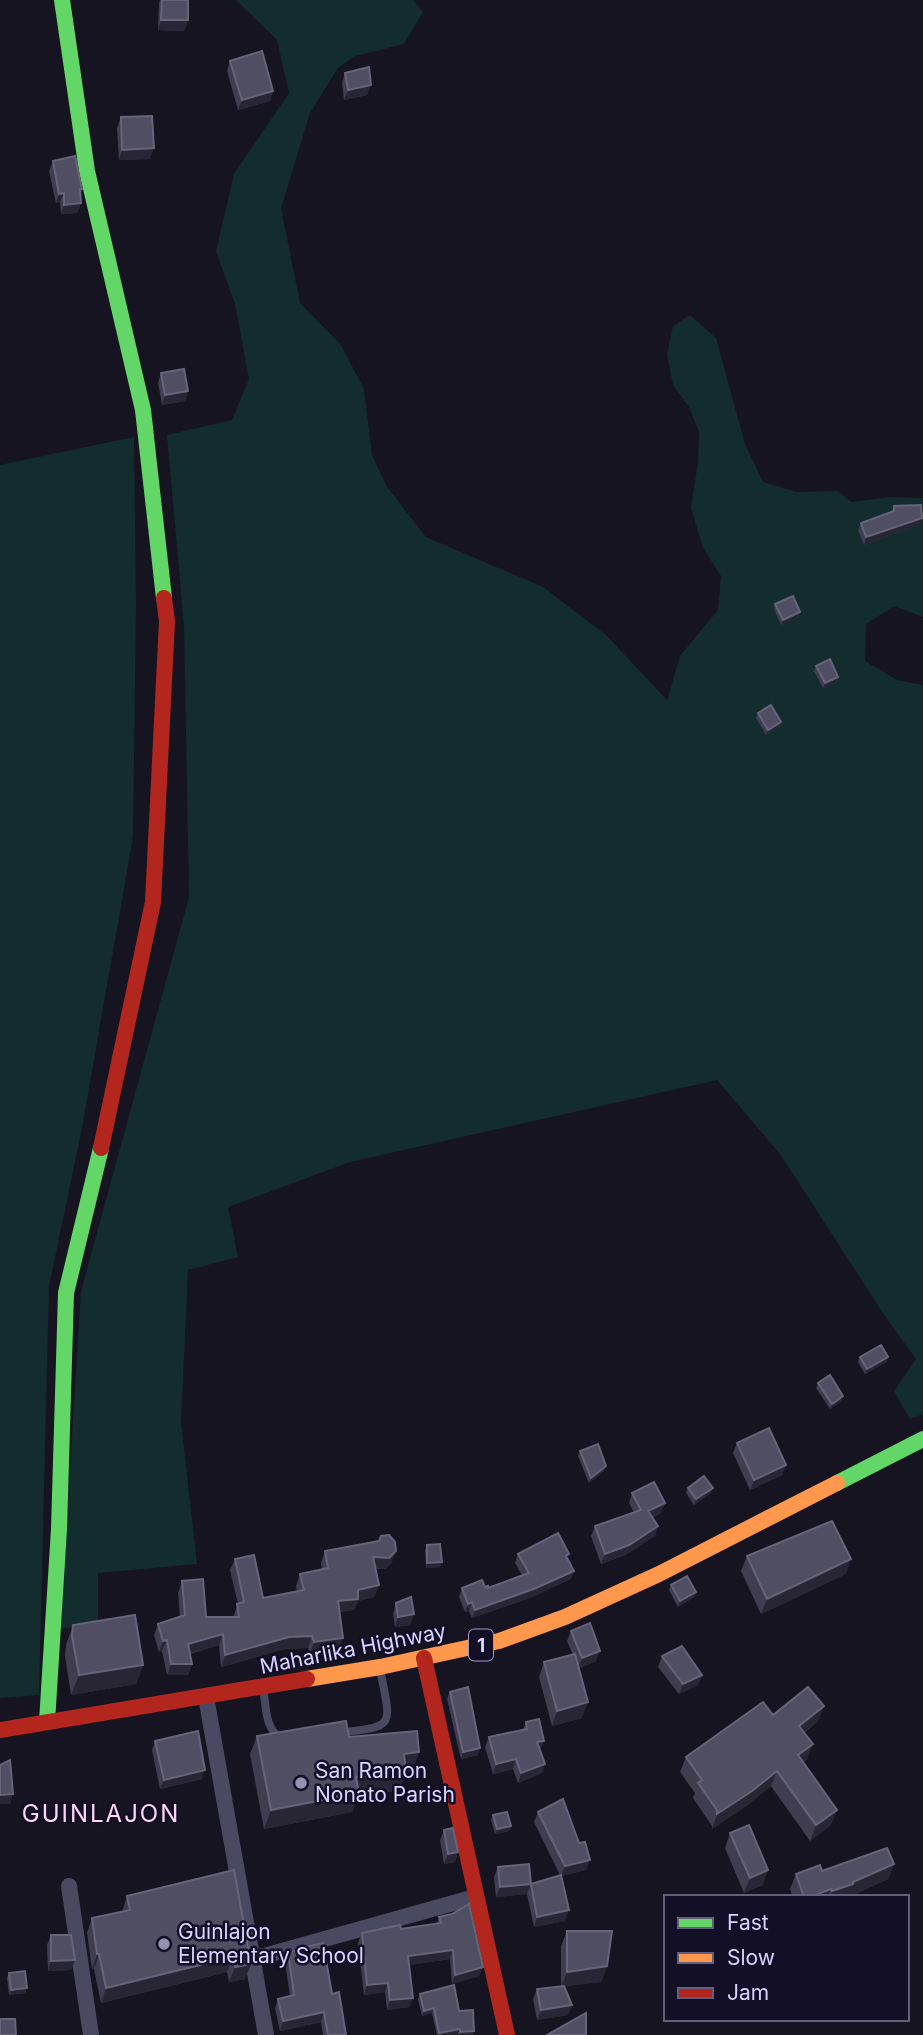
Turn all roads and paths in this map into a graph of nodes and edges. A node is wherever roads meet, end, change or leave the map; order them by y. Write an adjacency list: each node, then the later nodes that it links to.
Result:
1 (62, 0): 7 (main road)
2 (923, 1439): 3 (main road, Maharlika Highway / 1)
3 (424, 1658): 4 (main road, Maharlika Highway / 1); 12 (main road)
4 (380, 1667): 5 (main road, Maharlika Highway / 1); 9 (lane)
5 (263, 1687): 6 (main road, Maharlika Highway / 1); 10 (lane)
6 (206, 1697): 7 (main road, Maharlika Highway / 1); 13 (street)
7 (47, 1722): 8 (main road, Maharlika Highway / 1)
8 (0, 1730)
9 (327, 1735)
10 (289, 1740)
11 (69, 1886): 14 (street)
12 (475, 1897): 13 (street); 16 (main road)
13 (253, 1959): 15 (street)
14 (91, 2035)
15 (266, 2035)
16 (507, 2035)

